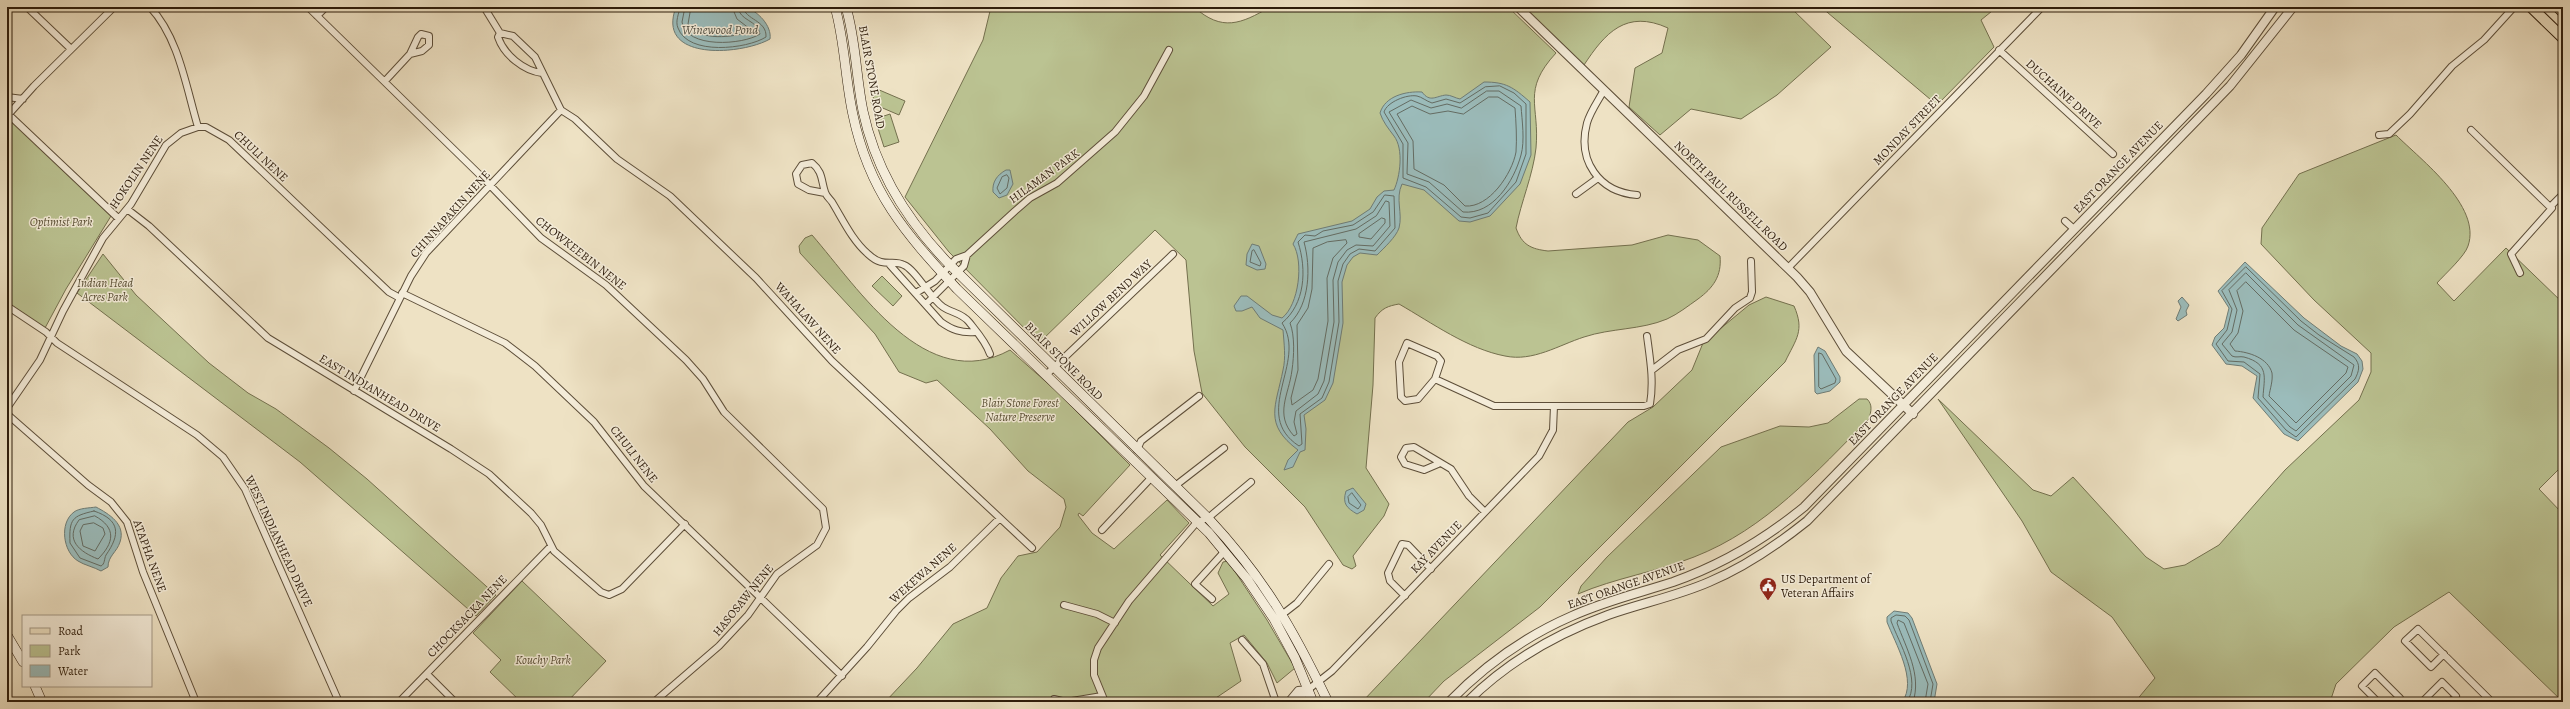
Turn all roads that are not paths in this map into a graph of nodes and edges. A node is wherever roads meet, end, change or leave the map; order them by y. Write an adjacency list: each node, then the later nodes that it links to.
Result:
1 (27, 7): 20 (street)
2 (114, 7): 20 (street)
3 (150, 7): 33 (street)
4 (308, 7): 17 (street, CHOWKEEBIN NENE)
5 (326, 7): 17 (street)
6 (484, 7): 18 (street)
7 (835, 7): 32 (main road, BLAIR STONE ROAD)
8 (846, 7): 30 (main road, BLAIR STONE ROAD)
9 (1518, 7): 26 (street, NORTH PAUL RUSSELL ROAD)
10 (2042, 7): 22 (street, MONDAY STREET)
11 (2275, 7): 47 (street, EAST ORANGE AVENUE)
12 (2293, 7): 48 (street, EAST ORANGE AVENUE)
13 (2514, 7): 35 (street)
14 (2531, 7): 19 (main road)
15 (2558, 7): 16 (main road)
16 (2563, 12)
17 (317, 16): 25 (street, CHOWKEEBIN NENE)
18 (500, 33): 24 (street); 24 (street)
19 (2563, 38)
20 (71, 49): 28 (street)
21 (1169, 50): 50 (street, HILAMAN PARK)
22 (1999, 50): 36 (street, DUCHAINE DRIVE); 54 (street, MONDAY STREET)
23 (410, 54): 25 (street)
24 (542, 73): 29 (street)
25 (385, 81): 38 (street, CHOWKEEBIN NENE)
26 (1604, 90): 37 (street); 54 (street, NORTH PAUL RUSSELL ROAD)
27 (7, 97): 28 (street)
28 (23, 99): 31 (street)
29 (561, 110): 38 (street, CHINNAPAKIN NENE); 88 (street, WAHALAW NENE)
30 (863, 111): 32 (main road); 53 (main road, BLAIR STONE ROAD)
31 (8, 114): 45 (street)
32 (853, 114): 56 (main road, BLAIR STONE ROAD)
33 (198, 127): 44 (street, HOKOLIN NENE); 61 (street, CHULI NENE)
34 (2471, 130): 43 (street)
35 (2379, 135)
36 (2113, 154)
37 (1598, 178): 40 (street); 42 (street)
38 (490, 186): 61 (street, CHINNAPAKIN NENE); 86 (street, CHOWKEEBIN NENE)
39 (825, 193): 39 (street); 52 (street)
40 (1576, 194)
41 (2563, 194): 43 (street)
42 (1637, 195)
43 (2551, 208): 57 (street)
44 (127, 209): 45 (street, HOKOLIN NENE); 73 (street, EAST INDIANHEAD DRIVE)
45 (118, 218): 67 (street, HOKOLIN NENE)
46 (2066, 221): 47 (street)
47 (2074, 229): 48 (street); 76 (street, EAST ORANGE AVENUE)
48 (2083, 238): 79 (street, EAST ORANGE AVENUE)
49 (1173, 254): 69 (street, WILLOW BEND WAY)
50 (967, 255): 53 (street, HILAMAN PARK); 55 (street, HILAMAN PARK)
51 (1751, 261): 70 (street)
52 (890, 265): 59 (street); 60 (street)
53 (950, 265): 55 (main road, BLAIR STONE ROAD); 56 (street, HILAMAN PARK)
54 (1788, 268): 76 (street, NORTH PAUL RUSSELL ROAD)
55 (957, 272): 58 (street, HILAMAN PARK); 69 (main road, BLAIR STONE ROAD)
56 (942, 273): 58 (main road, BLAIR STONE ROAD); 59 (street, HILAMAN PARK)
57 (2520, 274)
58 (950, 280): 62 (street, HILAMAN PARK); 71 (main road, BLAIR STONE ROAD)
59 (924, 288): 60 (street, HILAMAN PARK); 62 (street)
60 (916, 293): 63 (street)
61 (401, 295): 73 (street, CHINNAPAKIN NENE); 91 (street, CHULI NENE)
62 (933, 296): 63 (street, HILAMAN PARK); 65 (street)
63 (926, 304): 65 (street)
64 (7, 306): 67 (street, WEST INDIANHEAD DRIVE)
65 (975, 332): 68 (street)
66 (1647, 336): 70 (street)
67 (51, 337): 77 (street, HOKOLIN NENE); 121 (street, WEST INDIANHEAD DRIVE)
68 (990, 354)
69 (1053, 367): 71 (street, WILLOW BEND WAY); 80 (main road, BLAIR STONE ROAD)
70 (1652, 370): 75 (street)
71 (1046, 374): 83 (main road, BLAIR STONE ROAD)
72 (1435, 379): 72 (street); 75 (street)
73 (354, 391): 93 (street, EAST INDIANHEAD DRIVE)
74 (1198, 396): 80 (street)
75 (1554, 406): 87 (street, KAY AVENUE)
76 (1903, 406): 79 (street, NORTH PAUL RUSSELL ROAD); 98 (street, EAST ORANGE AVENUE)
77 (7, 408)
78 (7, 414): 120 (street, ATAPHA NENE)
79 (1912, 414): 99 (street, EAST ORANGE AVENUE)
80 (1139, 446): 85 (main road, BLAIR STONE ROAD)
81 (1224, 448): 85 (street)
82 (1438, 464): 82 (street); 87 (street)
83 (1151, 478): 90 (main road, BLAIR STONE ROAD); 92 (street)
84 (1251, 482): 89 (street)
85 (1176, 486): 89 (main road, BLAIR STONE ROAD)
86 (819, 503): 101 (street, HASOSAW NENE)
87 (1485, 512): 97 (street, KAY AVENUE)
88 (1000, 518): 94 (street, WAHALAW NENE); 112 (street, WEKEWA NENE)
89 (1208, 518): 90 (street); 104 (main road, BLAIR STONE ROAD)
90 (1197, 522): 95 (main road, BLAIR STONE ROAD); 106 (street)
91 (685, 524): 93 (street, EAST INDIANHEAD DRIVE); 101 (street, CHULI NENE)
92 (1102, 530)
93 (551, 546): 111 (street, CHOCKSACKA NENE)
94 (1032, 548)
95 (1224, 552): 102 (street); 105 (main road, BLAIR STONE ROAD)
96 (1329, 564): 104 (street)
97 (1431, 569): 100 (street, KAY AVENUE); 100 (street)
98 (1688, 576): 99 (street); 129 (street, EAST ORANGE AVENUE)
99 (1693, 588): 130 (street, EAST ORANGE AVENUE)
100 (1405, 596): 113 (street, KAY AVENUE)
101 (761, 598): 112 (street, CHULI NENE); 124 (street, HASOSAW NENE)
102 (1212, 599)
103 (1064, 605): 106 (street)
104 (1283, 614): 105 (street); 113 (main road, BLAIR STONE ROAD)
105 (1274, 619): 115 (main road, BLAIR STONE ROAD)
106 (1115, 623): 117 (street)
107 (7, 635): 110 (main road)
108 (1242, 640): 126 (street)
109 (2444, 654): 109 (street); 135 (street)
110 (22, 660)
111 (426, 674): 122 (street, CHOCKSACKA NENE); 123 (street)
112 (842, 676): 125 (street, WEKEWA NENE)
113 (1318, 682): 115 (street, KAY AVENUE); 128 (main road, BLAIR STONE ROAD)
114 (35, 687): 119 (main road)
115 (1309, 689): 118 (street, KAY AVENUE); 127 (main road, BLAIR STONE ROAD)
116 (1054, 699): 117 (street)
117 (1104, 699)
118 (1290, 701)
119 (42, 702)
120 (196, 702)
121 (339, 702)
122 (399, 702)
123 (455, 702)
124 (654, 702)
125 (817, 702)
126 (1276, 702)
127 (1313, 702)
128 (1328, 702)
129 (1449, 702)
130 (1467, 702)
131 (2378, 702): 132 (street)
132 (2396, 702)
133 (2422, 702): 134 (street)
134 (2450, 702)
135 (2492, 702)

